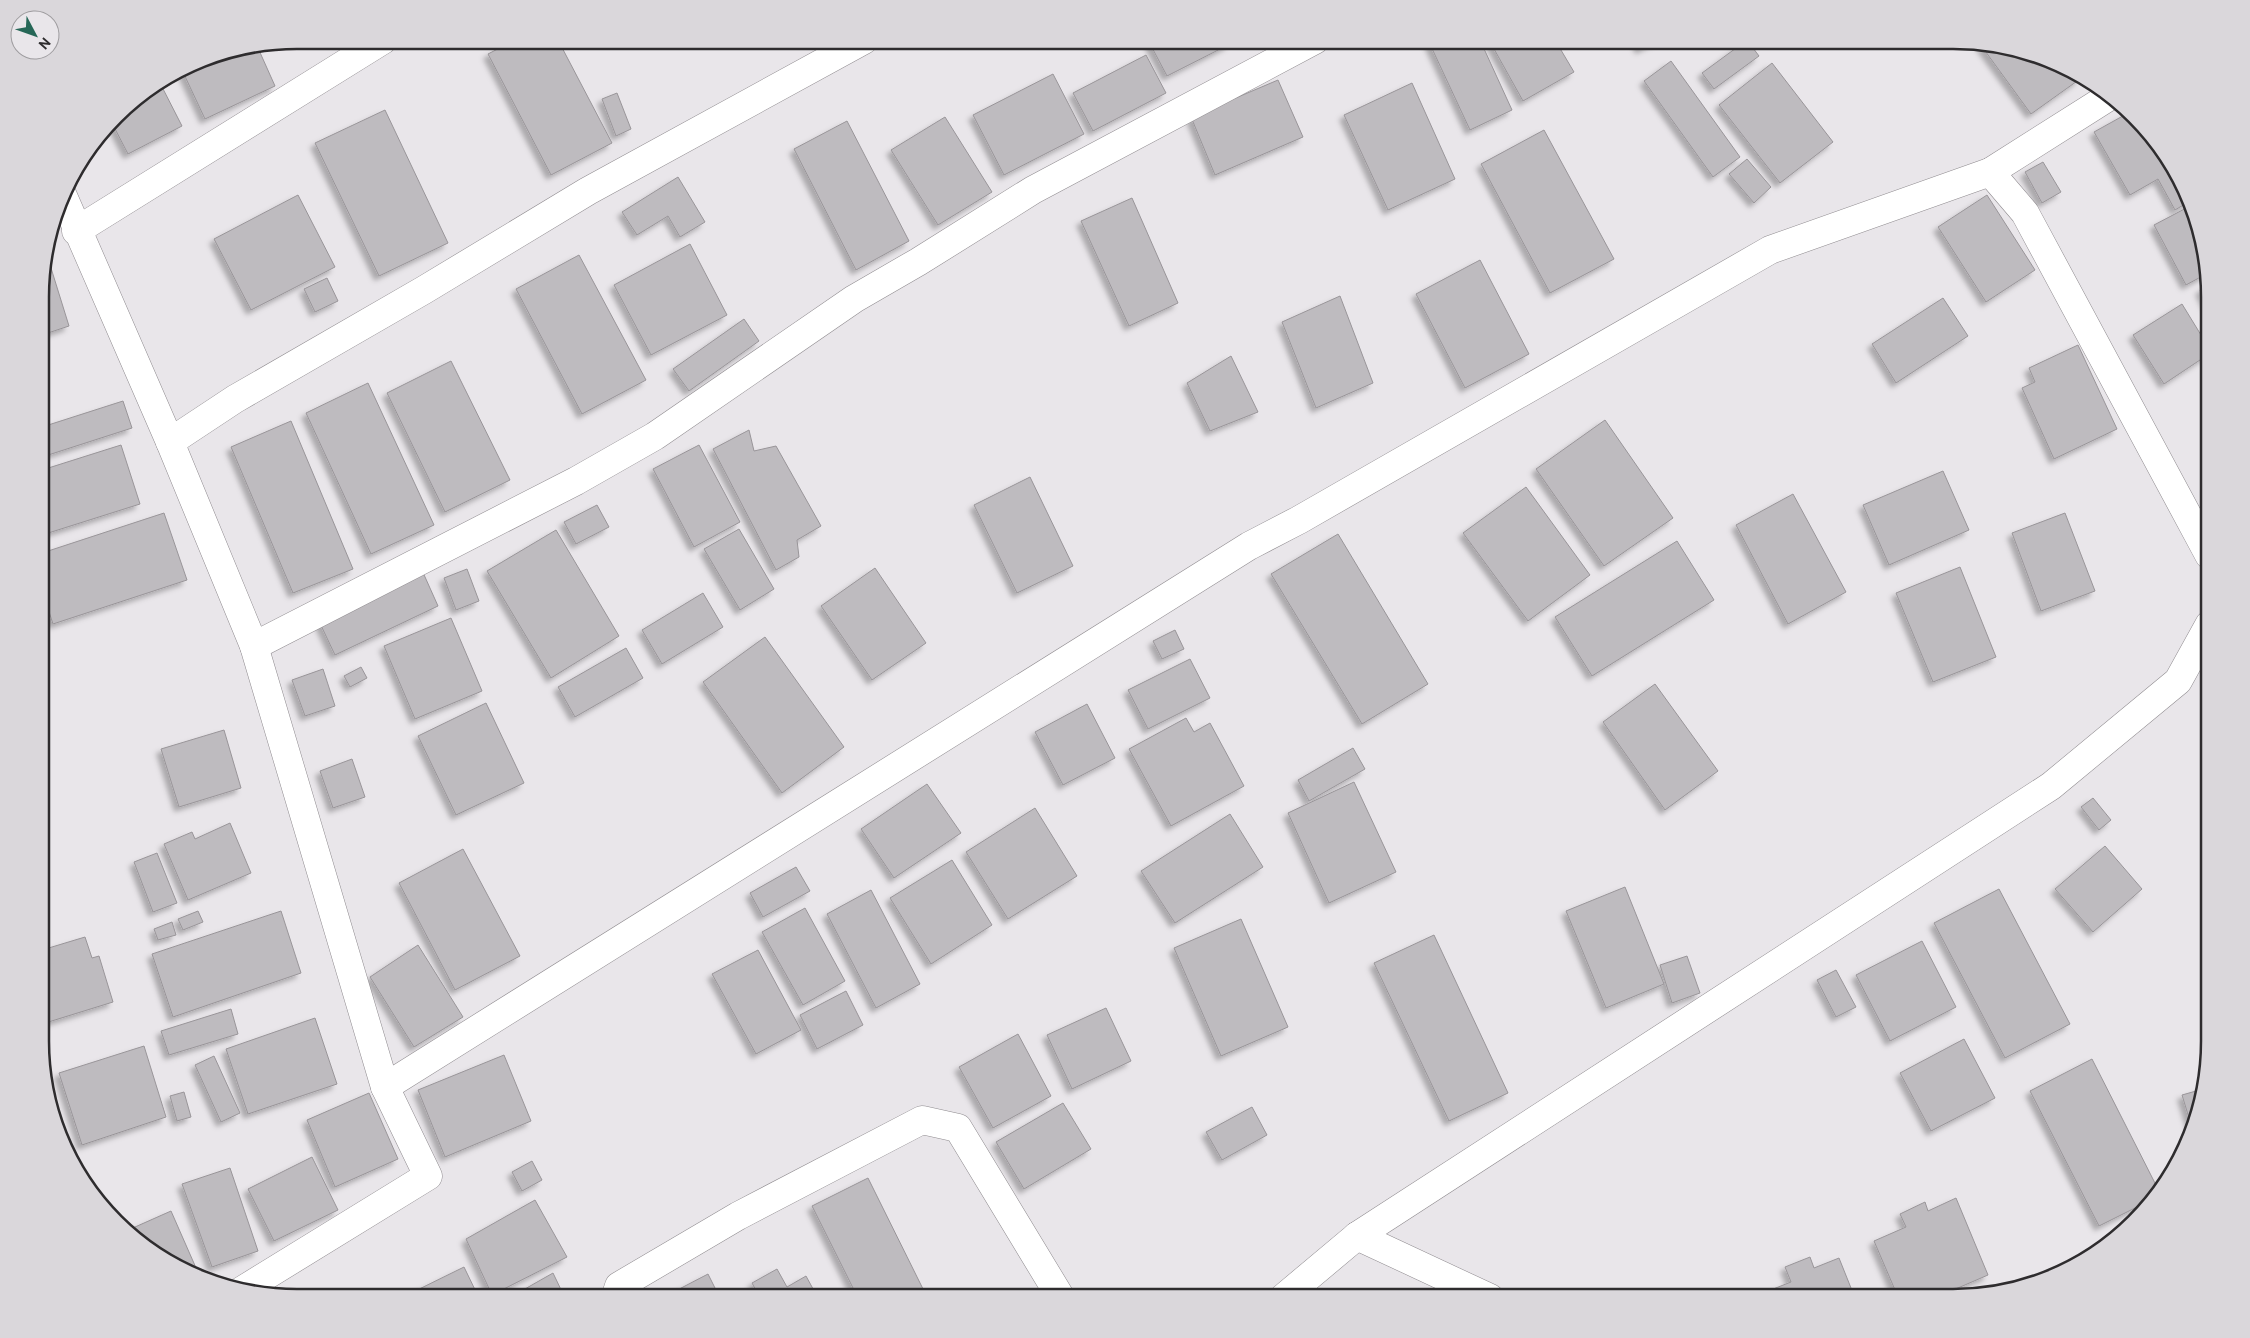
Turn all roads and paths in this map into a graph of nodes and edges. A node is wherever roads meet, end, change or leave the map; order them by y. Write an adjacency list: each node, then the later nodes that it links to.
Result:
1 (368, 49): 7 (street)
2 (848, 49): 8 (street)
3 (1298, 49): 11 (street)
4 (2104, 100): 5 (street)
5 (1990, 172): 9 (street); 12 (street)
6 (67, 205): 7 (street)
7 (76, 230): 8 (street)
8 (170, 442): 11 (street)
9 (2201, 538)
10 (2201, 641): 13 (street)
11 (254, 646): 12 (street)
12 (384, 1087): 14 (street)
13 (1357, 1236): 17 (street); 18 (street)
14 (250, 1284)
15 (618, 1289): 16 (street)
16 (1056, 1289)
17 (1293, 1289)
18 (1471, 1289)

